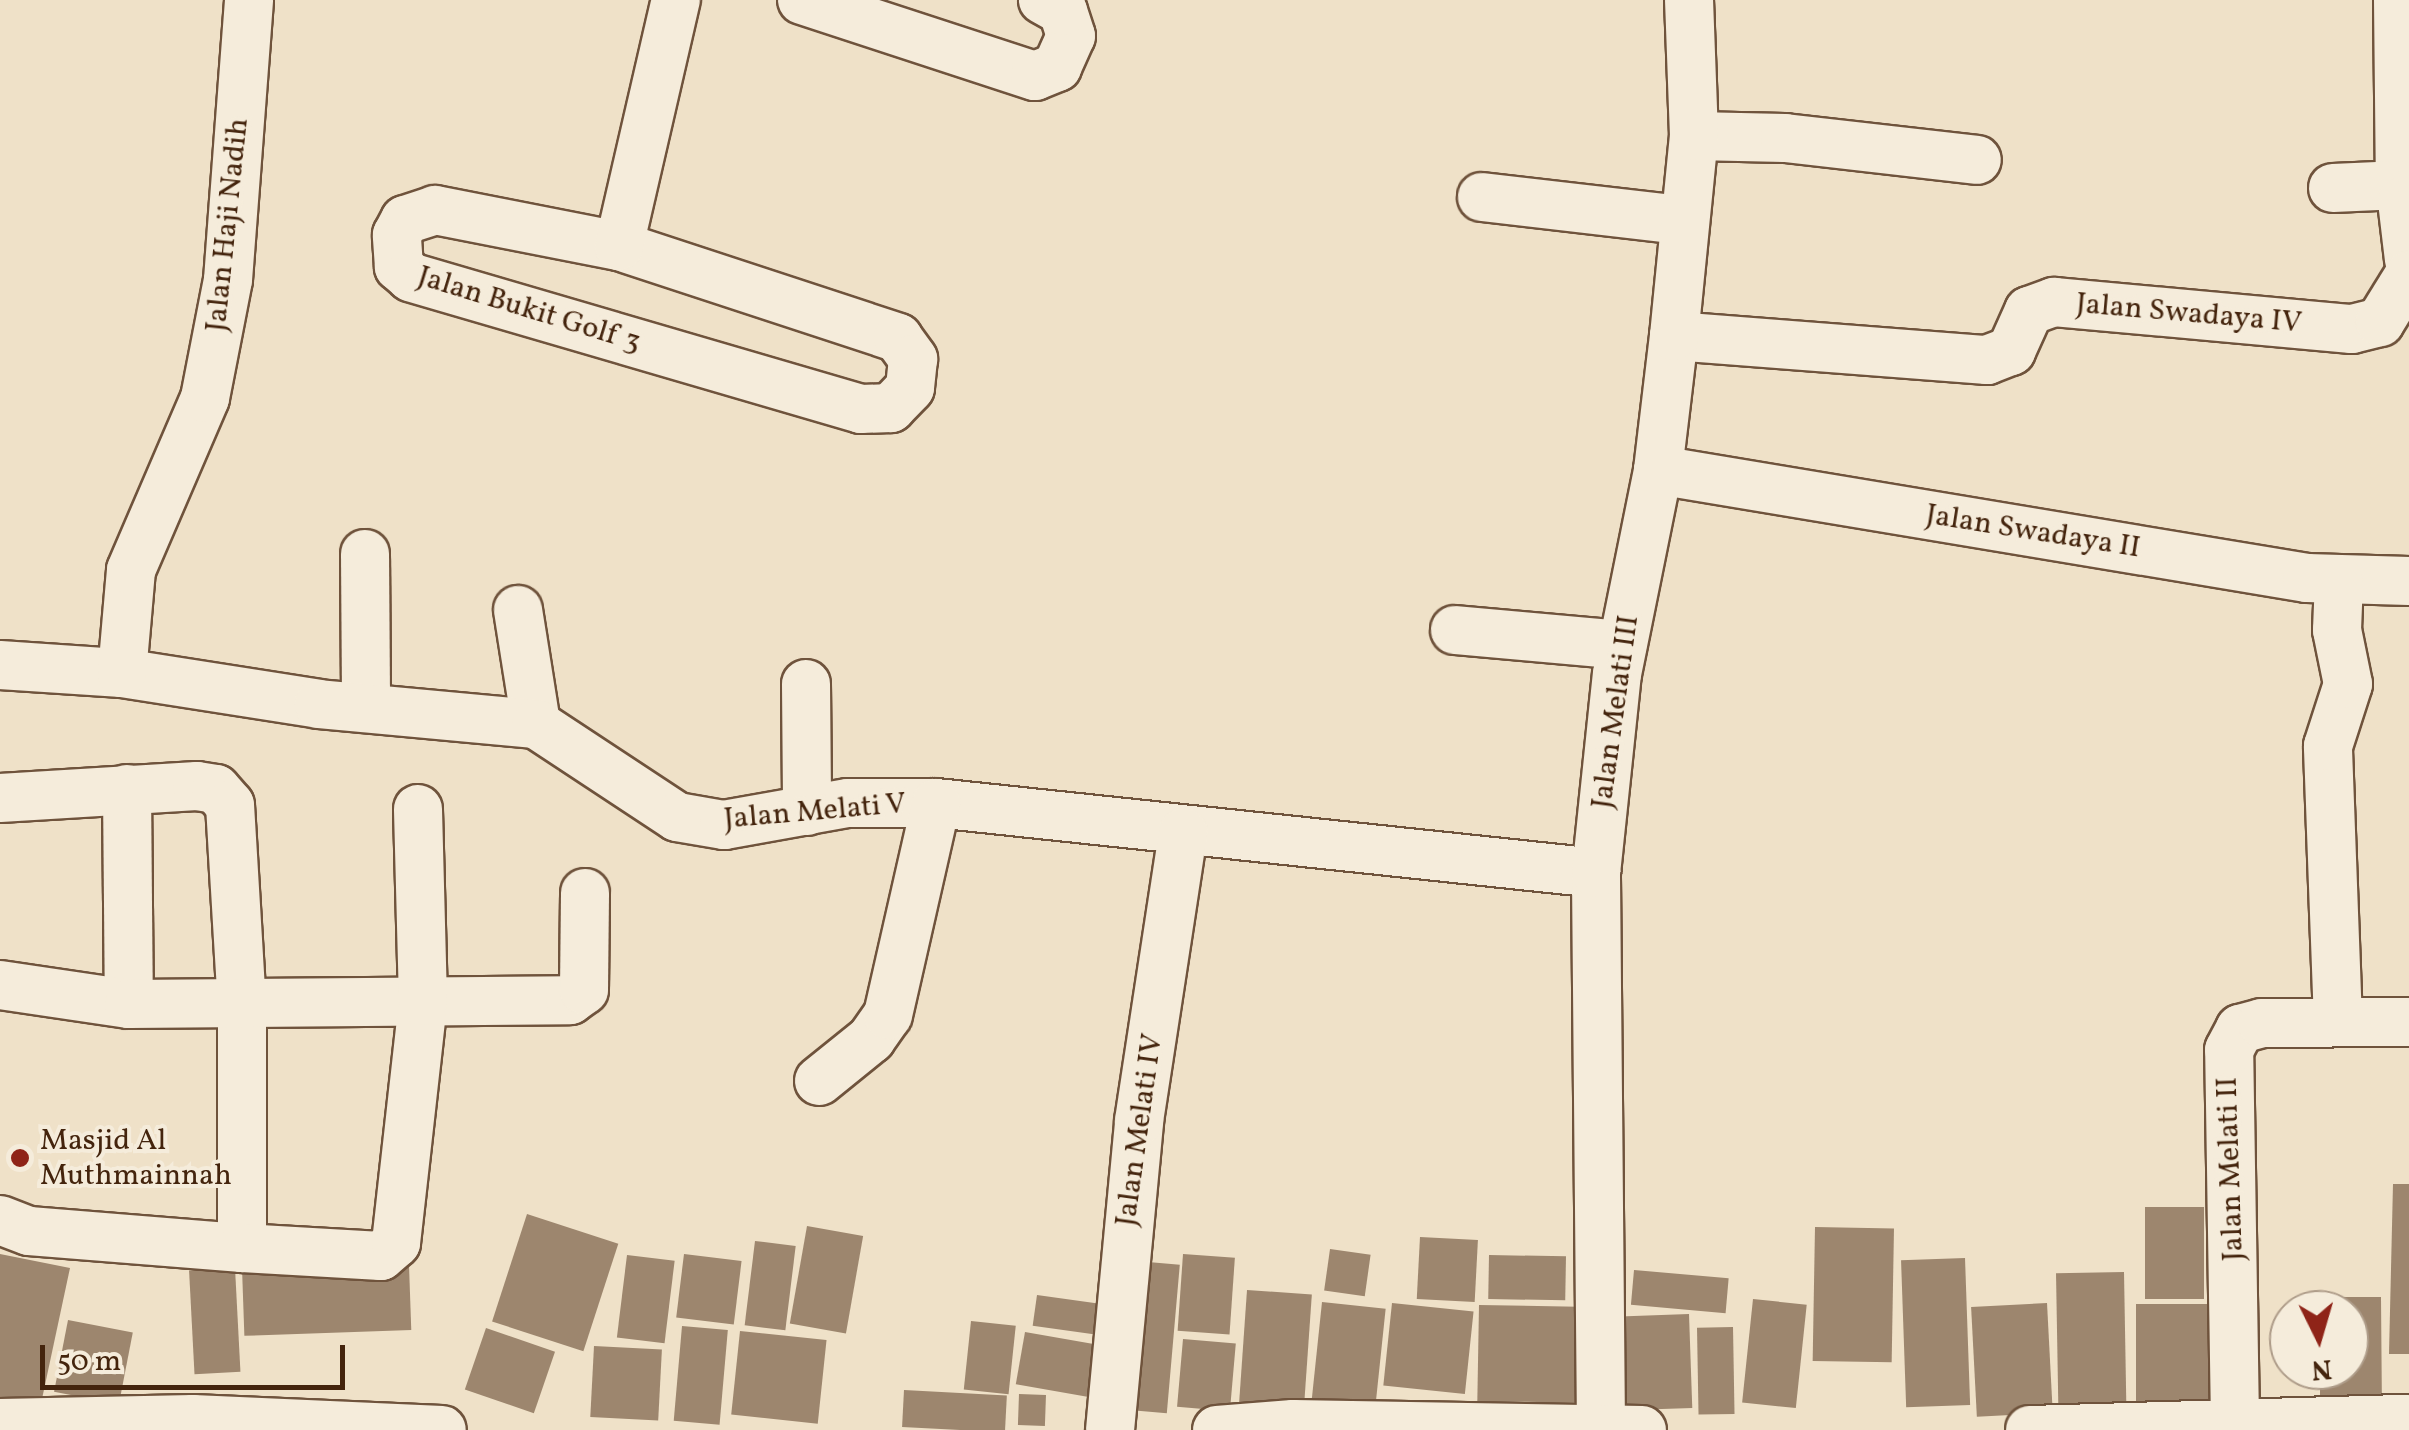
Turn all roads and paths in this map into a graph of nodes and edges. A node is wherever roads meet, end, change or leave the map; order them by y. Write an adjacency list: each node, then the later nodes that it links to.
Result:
1 (248, 0): 23 (street, Jalan Haji Nadih)
2 (676, 0): 13 (street)
3 (802, 0): 4 (street)
4 (1042, 0)
5 (1690, 0): 7 (street, Jalan Melati III)
6 (2398, 0): 12 (street)
7 (1694, 136): 8 (street); 11 (street, Jalan Melati III)
8 (1977, 160)
9 (2334, 188): 12 (street)
10 (1482, 197): 11 (street)
11 (1682, 220): 14 (street, Jalan Melati III)
12 (2404, 226): 14 (street, Jalan Swadaya IV)
13 (618, 246): 13 (street, Jalan Bukit Golf 3)
14 (1674, 336): 15 (street, Jalan Melati III)
15 (1658, 470): 17 (street, Jalan Swadaya II); 21 (street, Jalan Melati III)
16 (365, 554): 25 (street)
17 (2338, 581): 18 (street, Jalan Swadaya II); 39 (street)
18 (2409, 581)
19 (518, 610): 26 (street)
20 (1455, 630): 21 (street)
21 (1622, 646): 33 (street, Jalan Melati III)
22 (0, 665): 23 (street, Jalan Melati V)
23 (122, 672): 25 (street, Jalan Melati V)
24 (806, 684): 31 (street)
25 (366, 708): 26 (street, Jalan Melati V)
26 (536, 724): 31 (street, Jalan Melati V)
27 (127, 789): 28 (street); 37 (street); 38 (street)
28 (0, 798)
29 (936, 802): 31 (street, Jalan Melati V); 32 (street, Jalan Melati V); 41 (street)
30 (418, 808): 36 (street)
31 (807, 811)
32 (1183, 832): 33 (street, Jalan Melati V); 51 (street, Jalan Melati IV)
33 (1596, 872): 49 (street, Jalan Melati III)
34 (586, 893): 36 (street)
35 (0, 985): 37 (street)
36 (424, 1001): 38 (street); 43 (street)
37 (129, 1004): 38 (street)
38 (242, 1006): 43 (street)
39 (2338, 1022): 40 (street, Jalan Melati II); 45 (street, Jalan Melati II)
40 (2409, 1022)
41 (819, 1081)
42 (0, 1220): 43 (street)
43 (242, 1248)
44 (2409, 1419): 45 (street)
45 (2234, 1422): 53 (street)
46 (0, 1424): 47 (street)
47 (193, 1425): 50 (street)
48 (1293, 1427): 49 (street); 52 (street)
49 (1621, 1429)
50 (442, 1430)
51 (1110, 1430)
52 (1217, 1430)
53 (2030, 1430)

